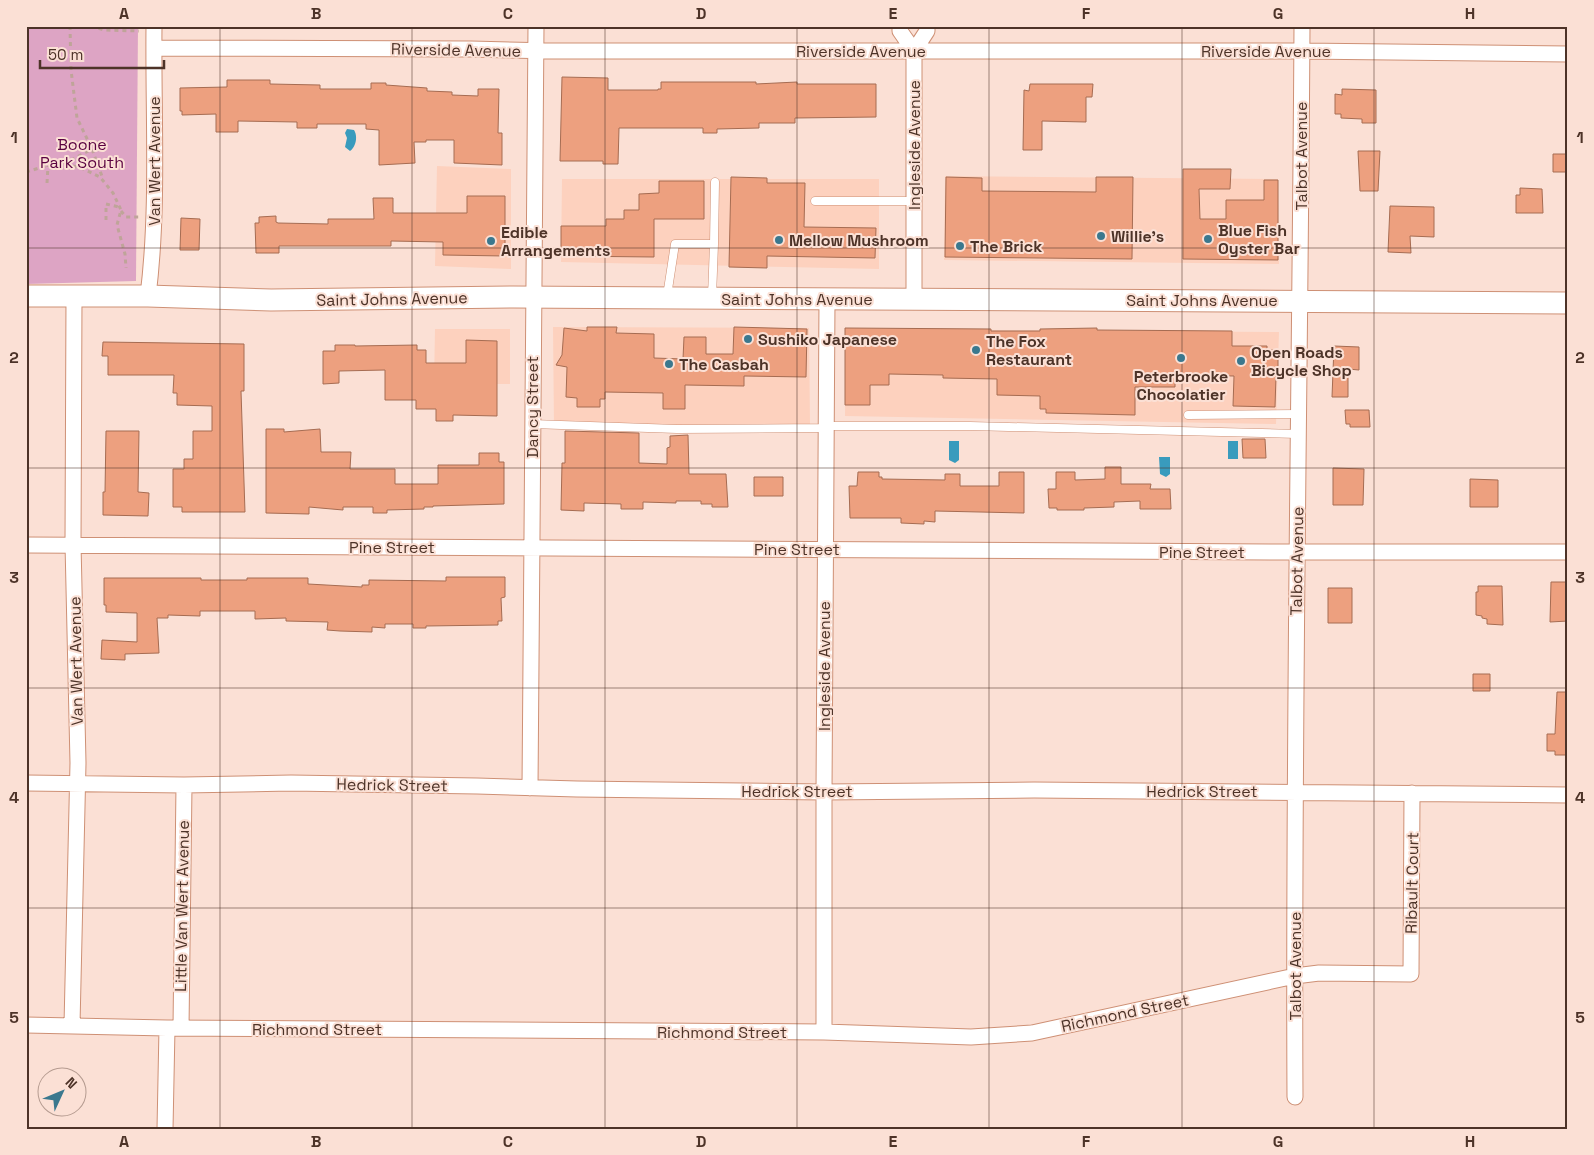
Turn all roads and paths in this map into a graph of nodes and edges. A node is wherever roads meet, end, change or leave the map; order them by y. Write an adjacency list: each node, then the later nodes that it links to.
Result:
1 (70, 26): 13 (path)
2 (90, 26): 7 (path)
3 (536, 26): 9 (street, Dancy Street)
4 (900, 26): 10 (street)
5 (927, 26): 10 (street)
6 (1302, 26): 11 (street, Talbot Avenue)
7 (149, 29): 8 (street, Van Wert Avenue)
8 (154, 48): 9 (street, Riverside Avenue); 23 (street, Van Wert Avenue)
9 (536, 51): 10 (street, Riverside Avenue); 30 (street, Dancy Street)
10 (914, 51): 11 (street, Riverside Avenue); 21 (street, Ingleside Avenue)
11 (1301, 51): 12 (street, Riverside Avenue); 35 (street, Talbot Avenue)
12 (1568, 54)
13 (92, 149): 14 (path); 17 (path)
14 (64, 164): 15 (path); 17 (path)
15 (48, 166): 16 (path); 19 (path)
16 (26, 172)
17 (104, 182): 22 (path)
18 (714, 182): 25 (lane)
19 (47, 183)
20 (815, 201): 21 (lane)
21 (914, 201): 33 (street, Ingleside Avenue)
22 (120, 209): 23 (path); 24 (path); 26 (path)
23 (154, 217): 28 (street, Van Wert Avenue)
24 (106, 220)
25 (714, 244): 31 (lane); 32 (lane)
26 (126, 268)
27 (26, 296): 29 (main road, Saint Johns Avenue)
28 (148, 296): 29 (main road, Saint Johns Avenue); 30 (main road, Saint Johns Avenue)
29 (74, 297): 42 (street, Van Wert Avenue)
30 (533, 298): 31 (main road, Saint Johns Avenue); 39 (street, Dancy Street)
31 (667, 298): 32 (main road, Saint Johns Avenue)
32 (712, 299): 34 (main road, Saint Johns Avenue)
33 (914, 299): 34 (main road, Saint Johns Avenue); 35 (main road, Saint Johns Avenue)
34 (827, 300): 40 (street, Ingleside Avenue)
35 (1299, 301): 36 (main road, Saint Johns Avenue); 37 (street, Talbot Avenue)
36 (1568, 302)
37 (1298, 414): 38 (lane); 41 (street, Talbot Avenue)
38 (1188, 415)
39 (532, 424): 40 (lane); 44 (street, Dancy Street)
40 (826, 427): 41 (lane); 45 (street, Ingleside Avenue)
41 (1298, 434): 46 (street, Talbot Avenue)
42 (73, 544): 43 (street, Pine Street); 44 (street, Pine Street); 49 (street, Van Wert Avenue)
43 (26, 545)
44 (532, 548): 45 (street, Pine Street); 51 (street, Dancy Street)
45 (825, 550): 46 (street, Pine Street); 52 (street, Ingleside Avenue)
46 (1297, 551): 47 (street, Pine Street); 53 (street, Talbot Avenue)
47 (1568, 552)
48 (26, 783): 49 (street, Hedrick Street)
49 (77, 784): 50 (street, Hedrick Street); 59 (street, Van Wert Avenue)
50 (184, 785): 51 (street, Hedrick Street); 60 (street, Little Van Wert Avenue)
51 (530, 788): 52 (street, Hedrick Street)
52 (824, 792): 53 (street, Hedrick Street); 61 (street, Ingleside Avenue)
53 (1295, 792): 54 (street, Hedrick Street); 57 (street, Talbot Avenue)
54 (1412, 793): 55 (street, Hedrick Street); 56 (street, Ribault Court)
55 (1568, 795)
56 (1411, 974): 57 (street, Richmond Street)
57 (1295, 976): 61 (street, Richmond Street); 62 (street, Talbot Avenue)
58 (26, 1025): 59 (street, Richmond Street)
59 (72, 1026): 60 (street, Richmond Street)
60 (174, 1028): 61 (street, Richmond Street); 63 (street)
61 (824, 1032)
62 (1296, 1096)
63 (165, 1129)

